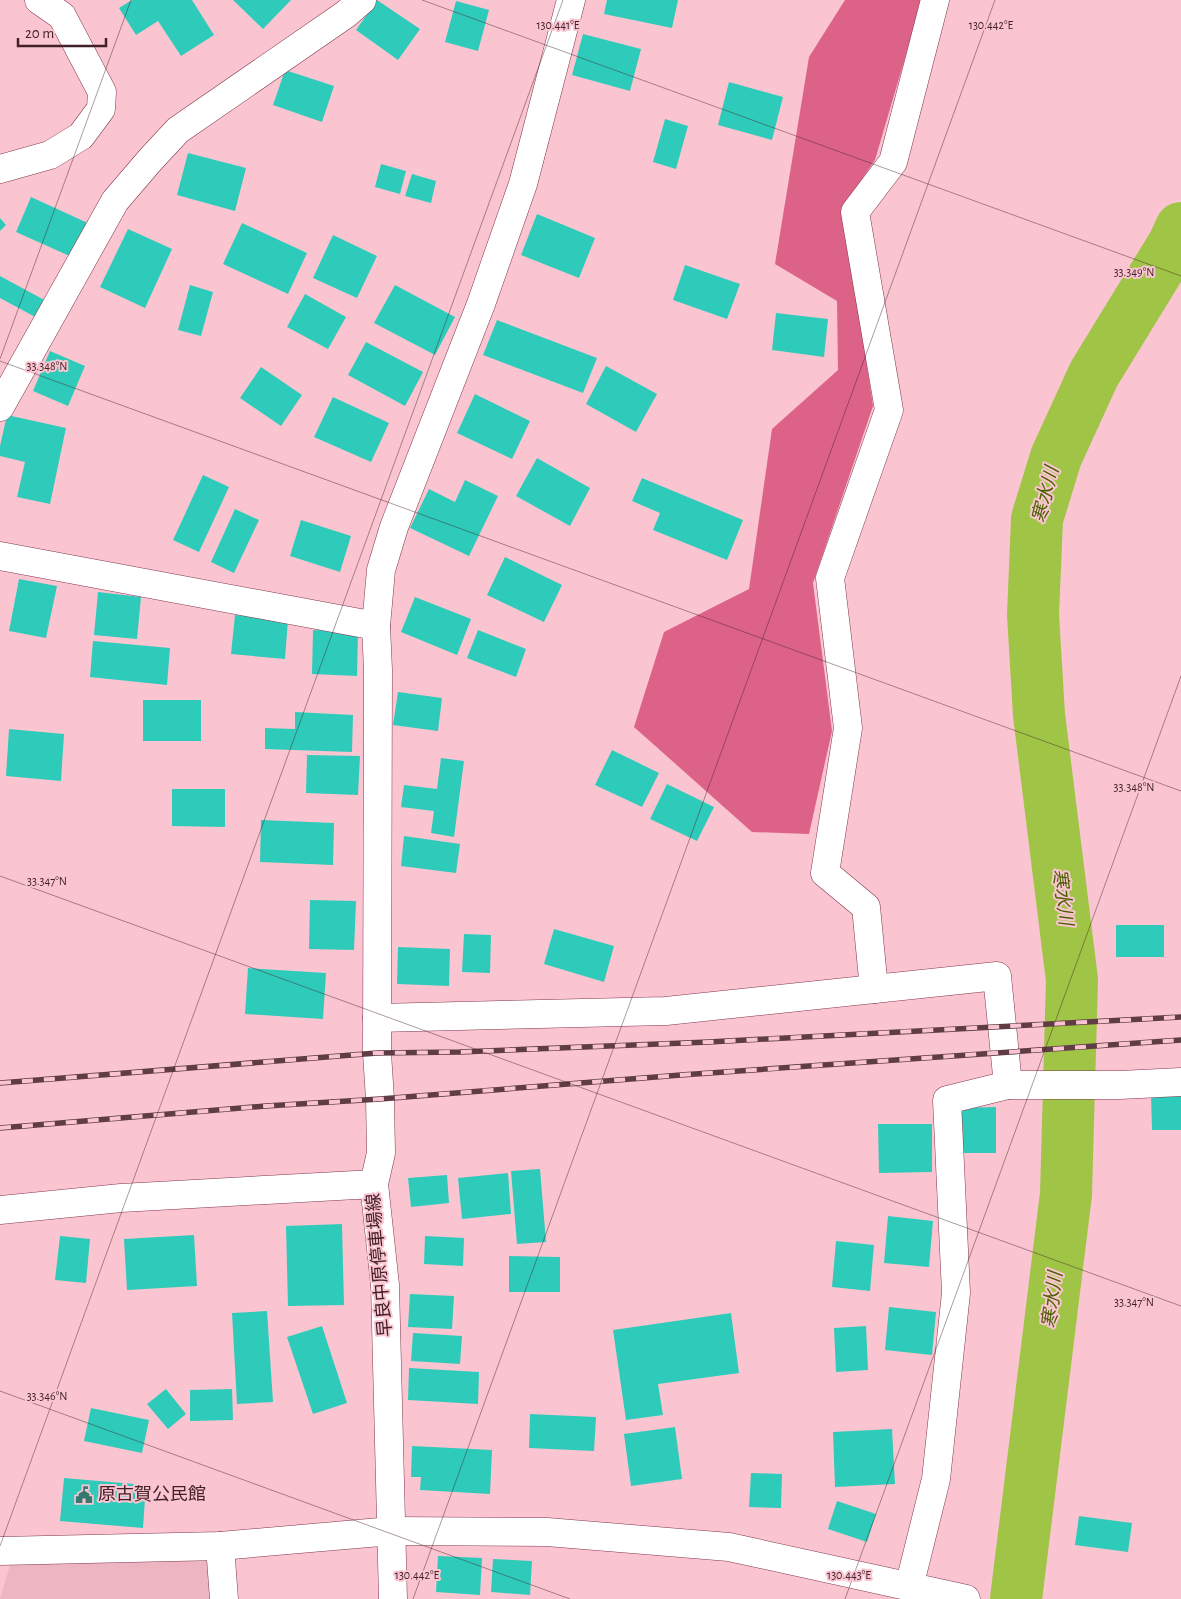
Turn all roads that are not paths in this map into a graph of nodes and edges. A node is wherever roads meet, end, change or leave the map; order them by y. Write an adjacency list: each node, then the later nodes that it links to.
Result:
1 (39, 0): 5 (street)
2 (362, 0): 6 (street)
3 (571, 0): 8 (street)
4 (935, 0): 9 (street)
5 (0, 169)
6 (0, 407)
7 (0, 556): 8 (street)
8 (376, 626): 10 (street)
9 (874, 989): 10 (street); 12 (street)
10 (377, 1018): 13 (street)
11 (1181, 1082): 12 (street)
12 (1008, 1085): 18 (street)
13 (374, 1184): 14 (street, 早良中原停車場線); 15 (street, 早良中原停車場線)
14 (0, 1210)
15 (392, 1531): 16 (street); 18 (street); 20 (street, 早良中原停車場線)
16 (220, 1546): 17 (street); 19 (street)
17 (0, 1551)
18 (909, 1587): 21 (street)
19 (224, 1599)
20 (393, 1599)
21 (966, 1599)

